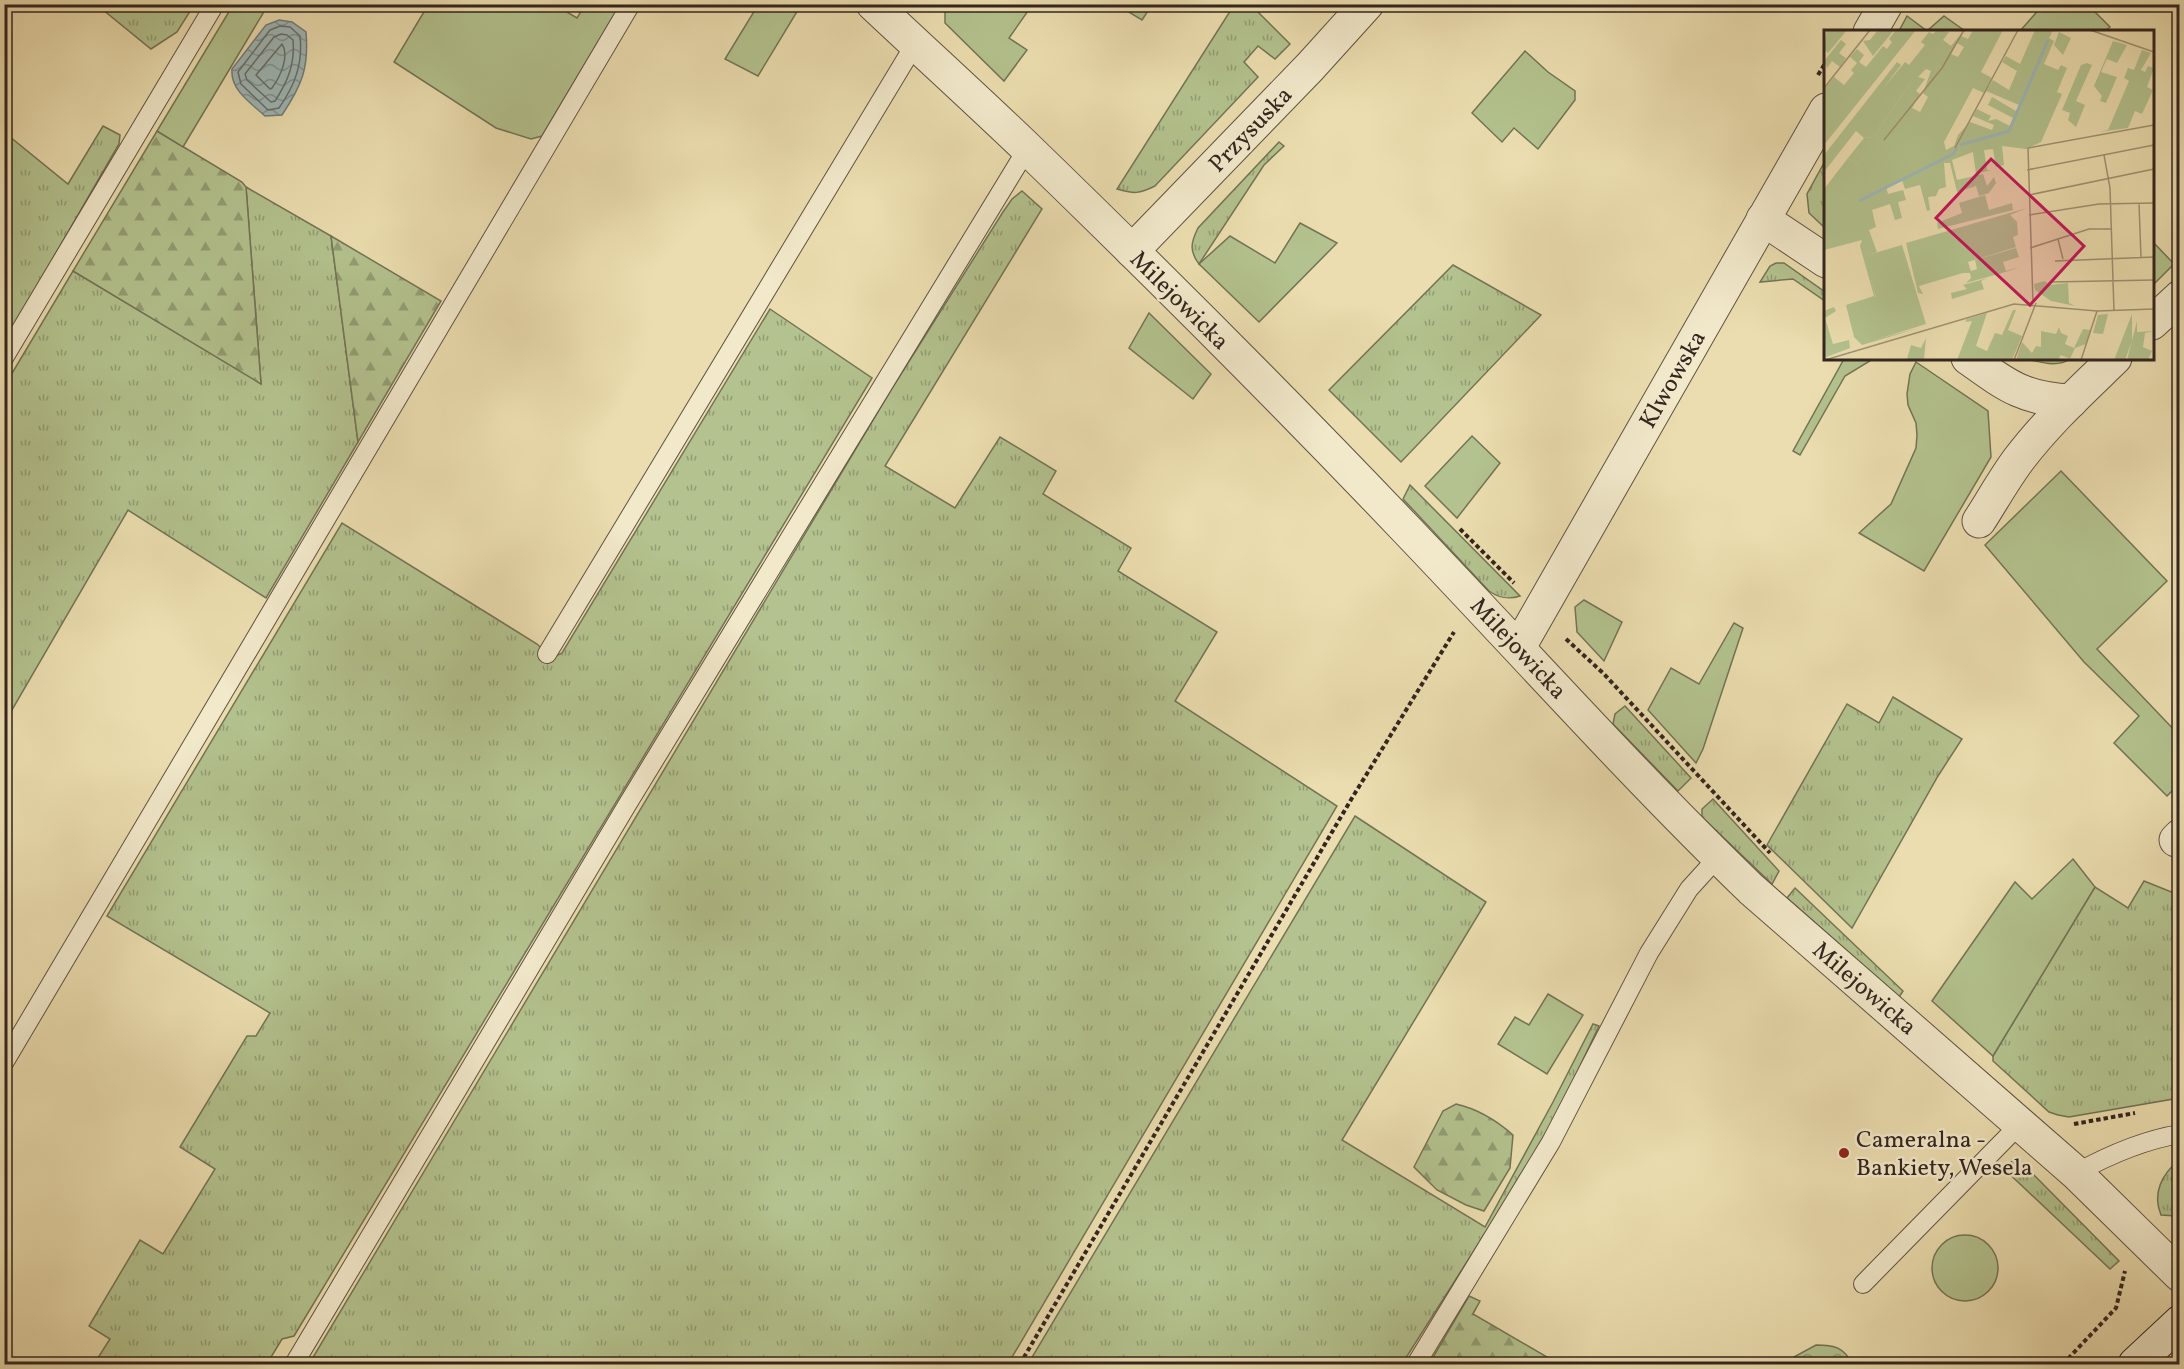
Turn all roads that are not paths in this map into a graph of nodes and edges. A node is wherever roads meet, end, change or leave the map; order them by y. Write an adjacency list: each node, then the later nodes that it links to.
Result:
1 (215, 4): 15 (lane)
2 (631, 4): 23 (lane)
3 (1367, 4): 11 (street, Przysuska)
4 (1886, 4): 6 (street)
5 (878, 6): 7 (street, Milejowicka)
6 (1871, 30)
7 (915, 44): 9 (street, Milejowicka); 21 (lane)
8 (1824, 113): 10 (street, Klwowska)
9 (1027, 149): 11 (street, Milejowicka); 30 (lane)
10 (1763, 219): 12 (street); 20 (street, Klwowska)
11 (1132, 251): 20 (street, Milejowicka)
12 (1824, 260)
13 (2180, 297): 14 (street)
14 (2154, 321)
15 (4, 358)
16 (1971, 360): 18 (street)
17 (2113, 360): 18 (street)
18 (2071, 401): 19 (street)
19 (1979, 521)
20 (1519, 647): 22 (street, Milejowicka)
21 (547, 654)
22 (1718, 857): 24 (street, Milejowicka); 31 (lane)
23 (4, 1063)
24 (2022, 1123): 26 (street, Milejowicka); 28 (lane)
25 (2180, 1134): 26 (lane)
26 (2076, 1173): 27 (street, Milejowicka)
27 (2180, 1275)
28 (1863, 1284)
29 (2176, 1333): 32 (street)
30 (294, 1365)
31 (1416, 1365)
32 (2135, 1365)

